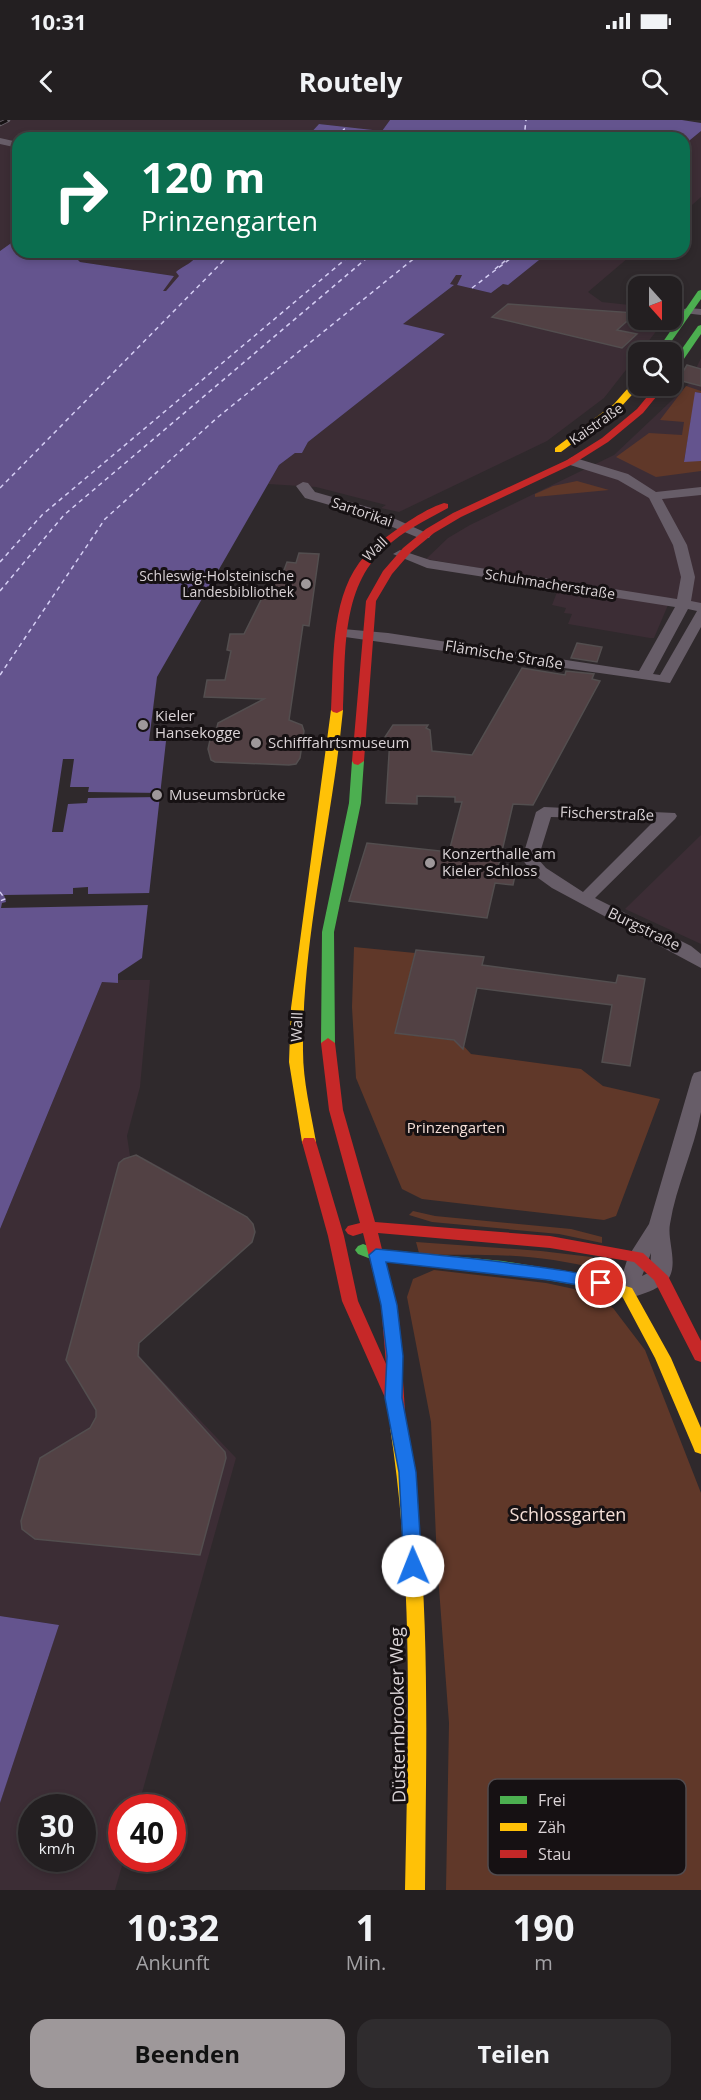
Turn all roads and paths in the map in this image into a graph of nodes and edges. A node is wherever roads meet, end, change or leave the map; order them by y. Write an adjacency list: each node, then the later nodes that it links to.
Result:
1 (701, 293): 2 (main road)
2 (694, 312): 4 (main road)
3 (701, 328): 5 (main road)
4 (668, 342)
5 (682, 356)
6 (628, 394): 8 (main road, Kaistraße)
7 (652, 396): 9 (main road, Kaistraße)
8 (544, 457): 9 (street); 13 (main road, Wall)
9 (572, 461): 12 (street); 14 (main road, Wall)
10 (303, 486): 13 (street, Sartorikai)
11 (701, 491): 12 (street)
12 (649, 492): 16 (street)
13 (403, 526): 14 (street, Sartorikai); 19 (main road, Wall)
14 (424, 535): 15 (main road, Wall)
15 (400, 554): 16 (street, Schuhmacherstraße); 20 (main road, Wall)
16 (683, 605): 17 (street, Schuhmacherstraße); 21 (street)
17 (701, 607)
18 (701, 614): 21 (street, Flämische Straße)
19 (343, 633): 20 (street, Flämische Straße); 22 (main road, Wall)
20 (368, 635): 21 (street, Flämische Straße); 23 (main road, Wall)
21 (644, 676)
22 (331, 777): 23 (street); 30 (main road, Wall)
23 (358, 778): 29 (main road, Wall)
24 (544, 812): 25 (street, Burgstraße); 25 (street, Fischerstraße)
25 (585, 898): 26 (street, Burgstraße)
26 (701, 962)
27 (701, 1077): 28 (street)
28 (659, 1226): 32 (street); 34 (street)
29 (368, 1227): 30 (main road); 31 (main road, Wall); 32 (main road)
30 (336, 1236): 31 (main road); 33 (main road, Wall)
31 (376, 1255): 35 (main road); 37 (main road, Düsternbrooker Weg)
32 (638, 1257): 34 (main road); 35 (street)
33 (343, 1273): 37 (main road, Düsternbrooker Weg)
34 (660, 1276): 35 (street); 36 (main road)
35 (627, 1292): 38 (main road)
36 (701, 1356)
37 (393, 1398): 39 (main road, Düsternbrooker Weg)
38 (701, 1447)
39 (415, 1890)

